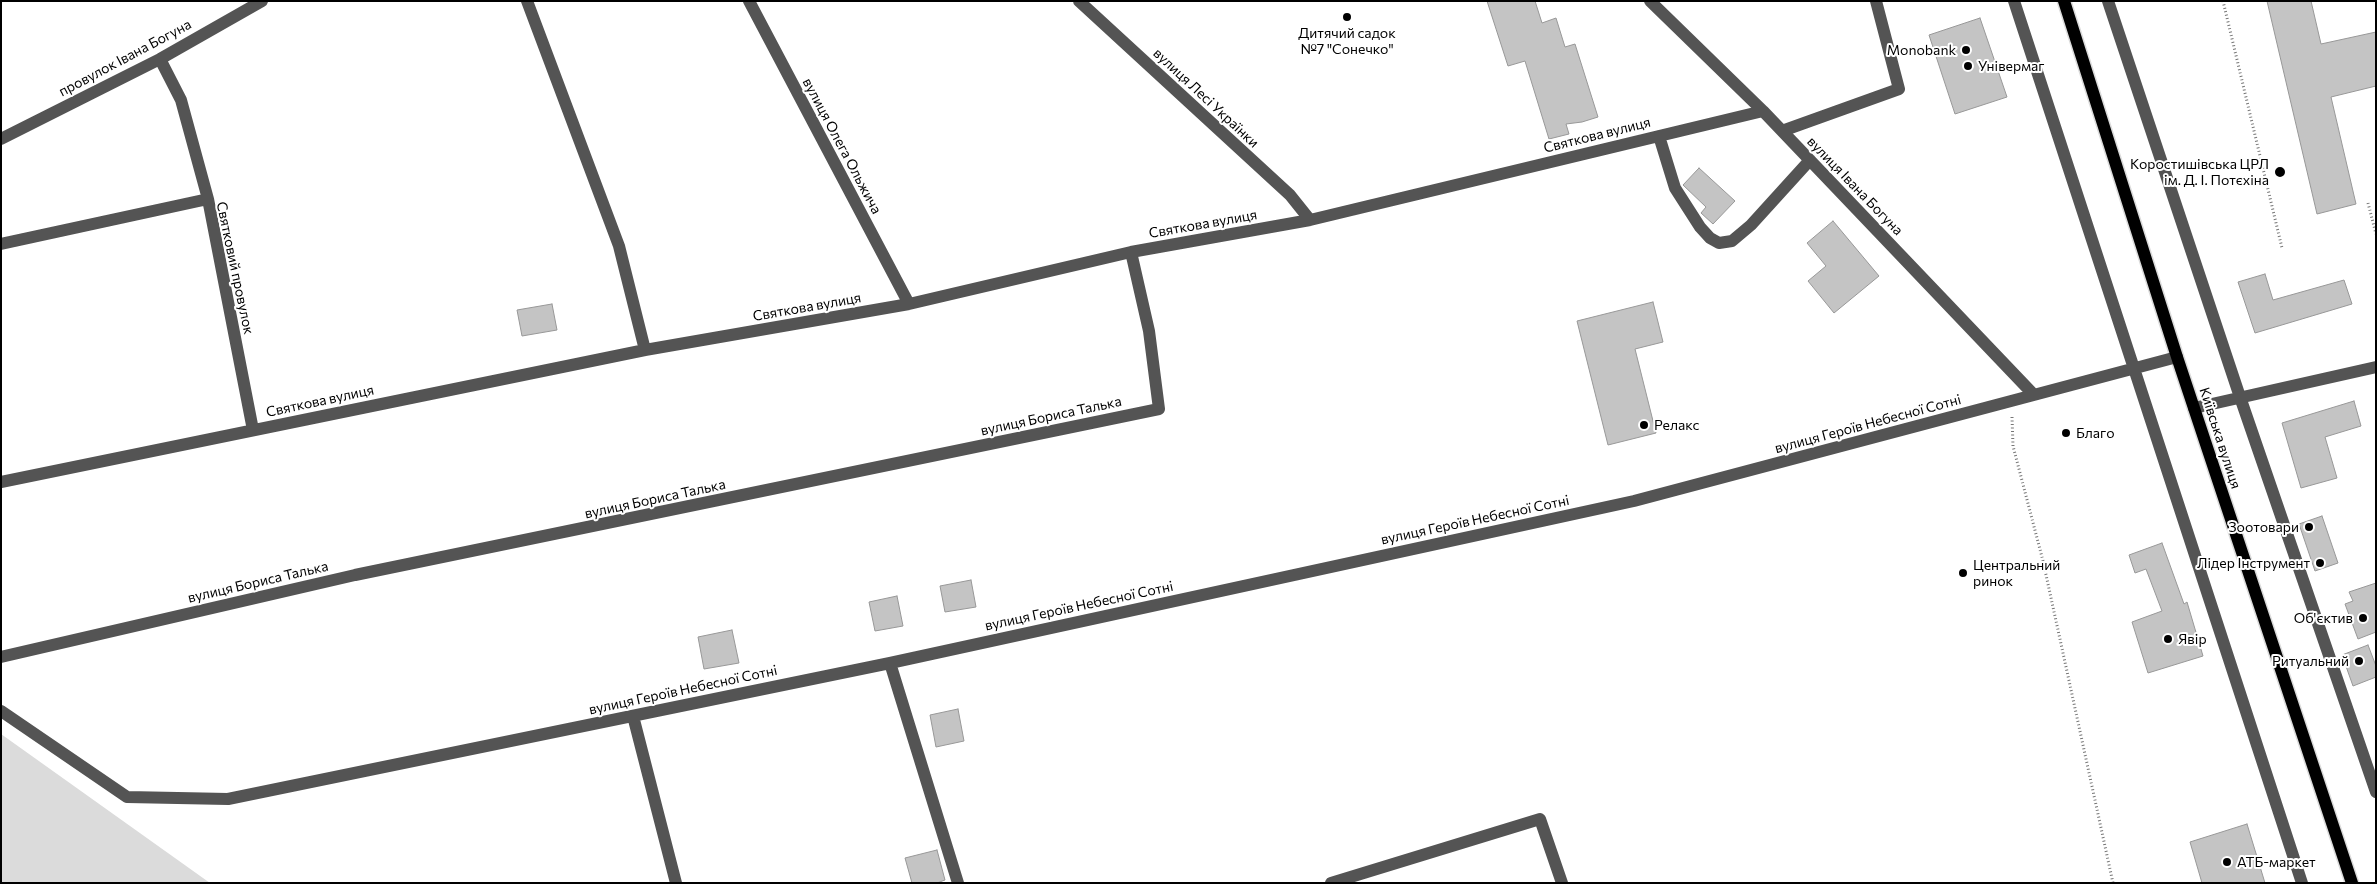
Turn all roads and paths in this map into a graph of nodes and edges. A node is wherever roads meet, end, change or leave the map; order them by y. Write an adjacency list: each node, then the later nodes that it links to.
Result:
1 (262, 1): 11 (street, провулок Івана Богуна)
2 (526, 1): 25 (street)
3 (749, 1): 24 (street, вулиця Олега Ольжича)
4 (1079, 1): 19 (street, вулиця Лесі Українки)
5 (1650, 1): 12 (street, вулиця Івана Богуна)
6 (1876, 1): 13 (street)
7 (2014, 1): 28 (street)
8 (2064, 1): 26 (main road, Київська вулиця)
9 (2108, 1): 30 (street)
10 (2223, 1): 22 (path)
11 (160, 59): 15 (street, провулок Івана Богуна); 17 (street)
12 (1763, 111): 13 (street, вулиця Івана Богуна); 14 (street, Святкова вулиця)
13 (1782, 131): 16 (street, вулиця Івана Богуна)
14 (1660, 136): 16 (street); 19 (street, Святкова вулиця)
15 (1, 139)
16 (1810, 160): 29 (street, вулиця Івана Богуна)
17 (208, 199): 21 (street, Святковий провулок); 33 (street, Святковий провулок)
18 (2368, 203): 20 (path)
19 (1310, 220): 23 (street, Святкова вулиця)
20 (2376, 234)
21 (1, 244)
22 (2282, 248)
23 (1131, 252): 24 (street, Святкова вулиця); 35 (street, вулиця Бориса Талька)
24 (909, 304): 25 (street, Святкова вулиця)
25 (644, 350): 33 (street, Святкова вулиця)
26 (2177, 357): 28 (street, вулиця Героїв Небесної Сотні); 32 (main road, Київська вулиця)
27 (2376, 367): 30 (street)
28 (2134, 368): 29 (street, вулиця Героїв Небесної Сотні); 45 (street)
29 (2034, 395): 31 (street, вулиця Героїв Небесної Сотні)
30 (2240, 397): 32 (street); 39 (street)
31 (2011, 401): 36 (street, вулиця Героїв Небесної Сотні); 44 (path)
32 (2194, 408): 46 (main road, Київська вулиця)
33 (253, 430): 34 (street, Святкова вулиця)
34 (1, 482)
35 (1, 657)
36 (890, 663): 38 (street, вулиця Героїв Небесної Сотні); 41 (street)
37 (1, 711): 38 (street, вулиця Героїв Небесної Сотні)
38 (633, 716): 40 (street)
39 (2376, 792)
40 (676, 883)
41 (958, 883)
42 (1331, 883): 43 (street)
43 (1562, 883)
44 (2113, 883)
45 (2302, 883)
46 (2352, 883)

